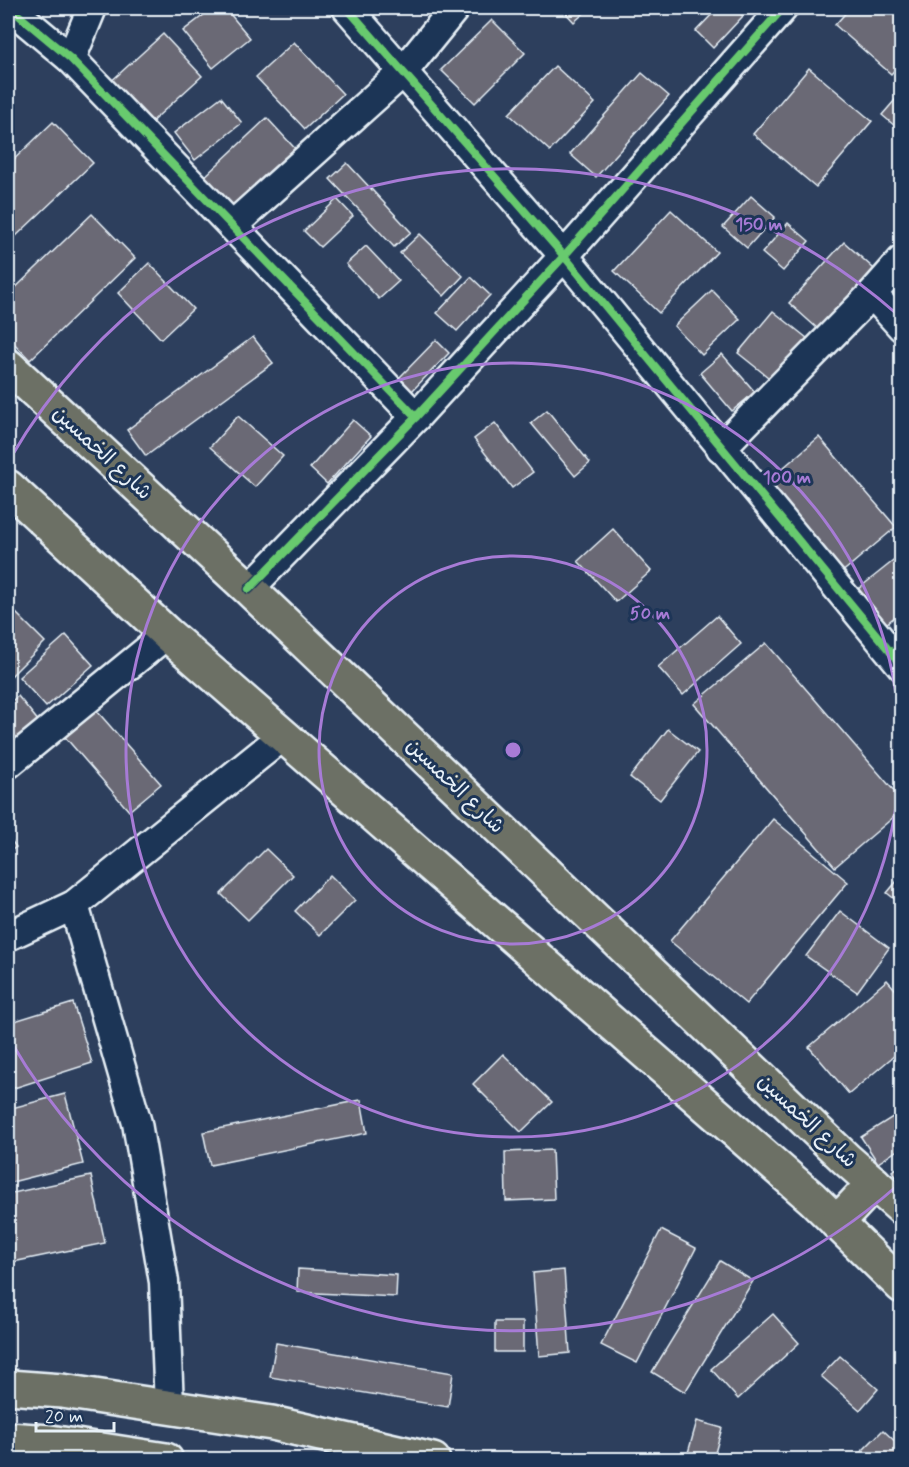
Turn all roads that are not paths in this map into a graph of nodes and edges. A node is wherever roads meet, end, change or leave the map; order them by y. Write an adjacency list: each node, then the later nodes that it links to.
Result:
1 (10, 8): 6 (street)
2 (92, 8): 6 (street)
3 (347, 8): 7 (street)
4 (455, 8): 7 (street)
5 (783, 8): 9 (street)
6 (71, 59): 8 (street)
7 (403, 72): 8 (street); 9 (street)
8 (232, 226): 14 (street)
9 (564, 256): 14 (street); 15 (street)
10 (902, 260): 11 (street)
11 (872, 294): 12 (street); 15 (street)
12 (902, 327)
13 (8, 366): 17 (main road, شارع الخمسين)
14 (416, 417): 17 (street)
15 (721, 448): 19 (street)
16 (8, 487): 18 (main road)
17 (249, 589): 24 (main road, شارع الخمسين)
18 (167, 634): 20 (main road); 21 (street)
19 (902, 666)
20 (283, 736): 22 (street); 26 (main road)
21 (8, 764)
22 (74, 905): 23 (street); 31 (street)
23 (8, 936)
24 (846, 1159): 25 (main road, شارع الخمسين); 26 (main road)
25 (874, 1183): 27 (main road, شارع الخمسين); 28 (main road)
26 (812, 1198): 28 (main road)
27 (902, 1208)
28 (837, 1223): 29 (main road)
29 (902, 1286)
30 (8, 1387): 31 (main road)
31 (169, 1407): 34 (main road)
32 (8, 1439): 33 (main road)
33 (166, 1460)
34 (433, 1460)

